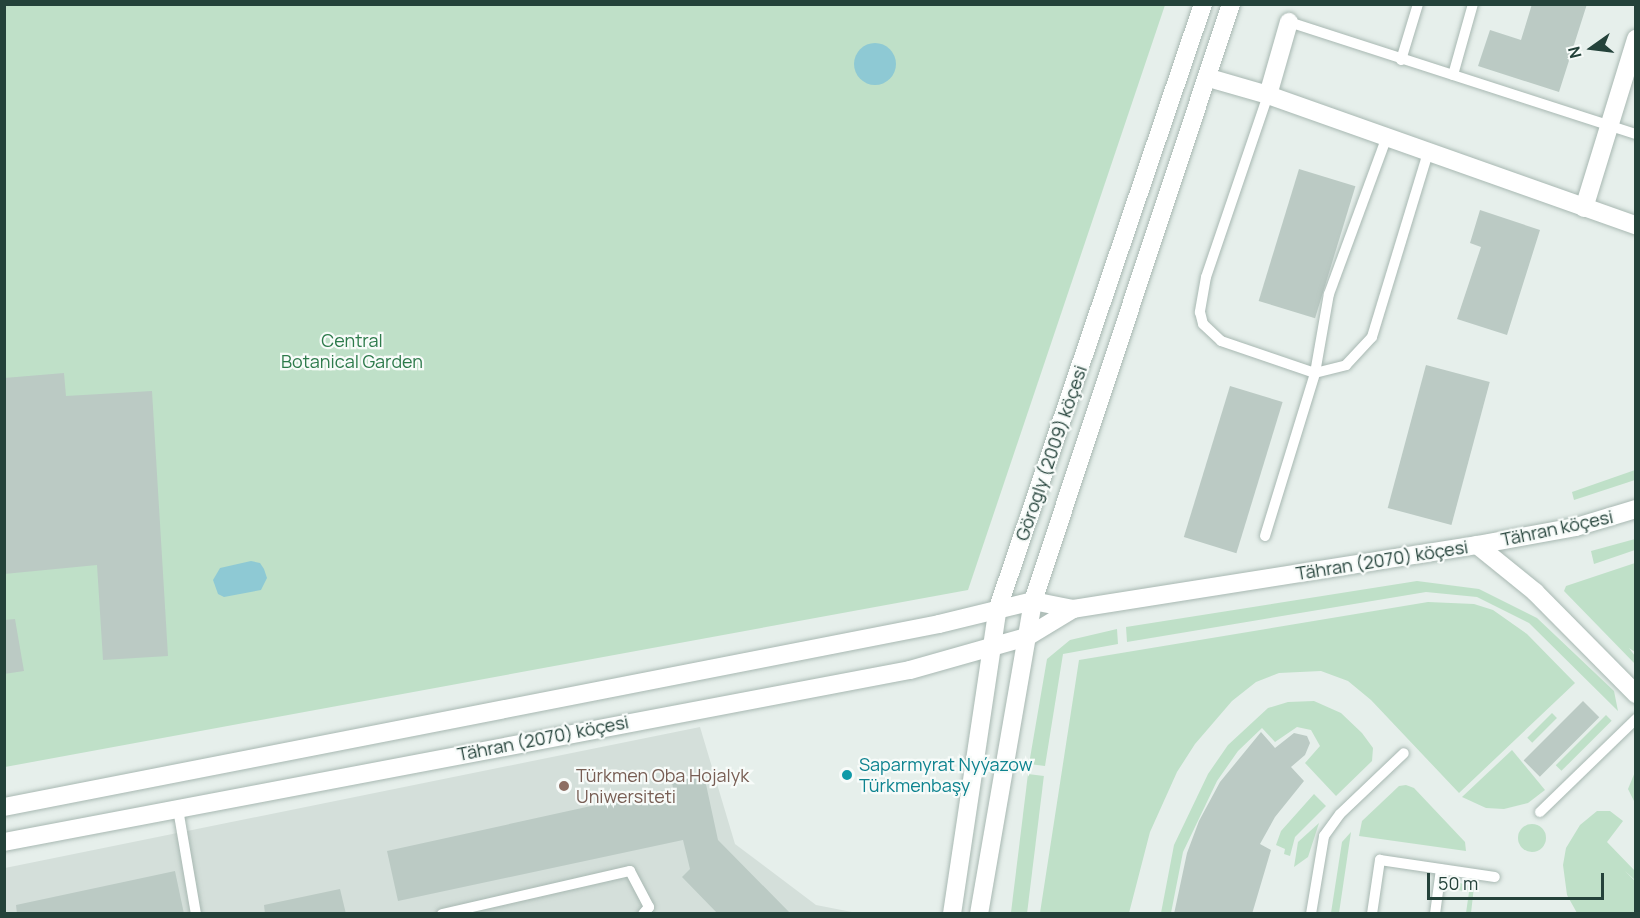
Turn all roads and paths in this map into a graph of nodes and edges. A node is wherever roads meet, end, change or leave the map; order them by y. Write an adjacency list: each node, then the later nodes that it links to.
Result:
1 (1203, 4): 22 (street, Görogly (2009) köçesi)
2 (1231, 4): 9 (street, Görogly (2009) köçesi)
3 (1418, 4): 7 (lane)
4 (1473, 4): 8 (lane)
5 (1289, 22): 7 (lane); 10 (street)
6 (1635, 39): 11 (street)
7 (1401, 60): 8 (lane)
8 (1453, 75): 11 (lane)
9 (1209, 78): 10 (street); 21 (street, Görogly (2009) köçesi)
10 (1268, 95): 13 (street); 17 (lane)
11 (1610, 124): 12 (lane); 15 (street)
12 (1635, 134)
13 (1386, 139): 14 (street); 17 (lane)
14 (1428, 153): 15 (street); 17 (lane)
15 (1584, 208): 16 (street)
16 (1635, 225)
17 (1315, 372): 19 (lane)
18 (1635, 509): 20 (street, Tähran köçesi)
19 (1265, 536)
20 (1477, 545): 23 (street, Tähran (2070) köçesi); 26 (street, Tähran (2070) köçesi)
21 (1033, 601): 22 (street, Tähran (2070) köçesi); 23 (street, Tähran (2070) köçesi); 24 (street, Görogly (2009) köçesi)
22 (998, 609): 25 (street, Görogly (2009) köçesi); 29 (street, Tähran (2070) köçesi)
23 (1073, 609): 24 (street, Tähran (2070) köçesi)
24 (1027, 637): 25 (street, Tähran (2070) köçesi); 39 (street, Görogly (2009) köçesi)
25 (992, 645): 30 (street, Tähran (2070) köçesi); 38 (street, Görogly (2009) köçesi)
26 (1635, 694)
27 (1635, 719): 31 (lane)
28 (1404, 753): 40 (lane)
29 (4, 807)
30 (178, 809): 32 (street, Tähran (2070) köçesi); 35 (lane)
31 (1540, 812)
32 (4, 842)
33 (1441, 869): 34 (lane); 41 (lane); 42 (lane)
34 (1495, 877)
35 (196, 914)
36 (442, 914): 37 (lane)
37 (643, 914)
38 (952, 914)
39 (980, 914)
40 (1311, 914)
41 (1372, 914)
42 (1435, 914)

